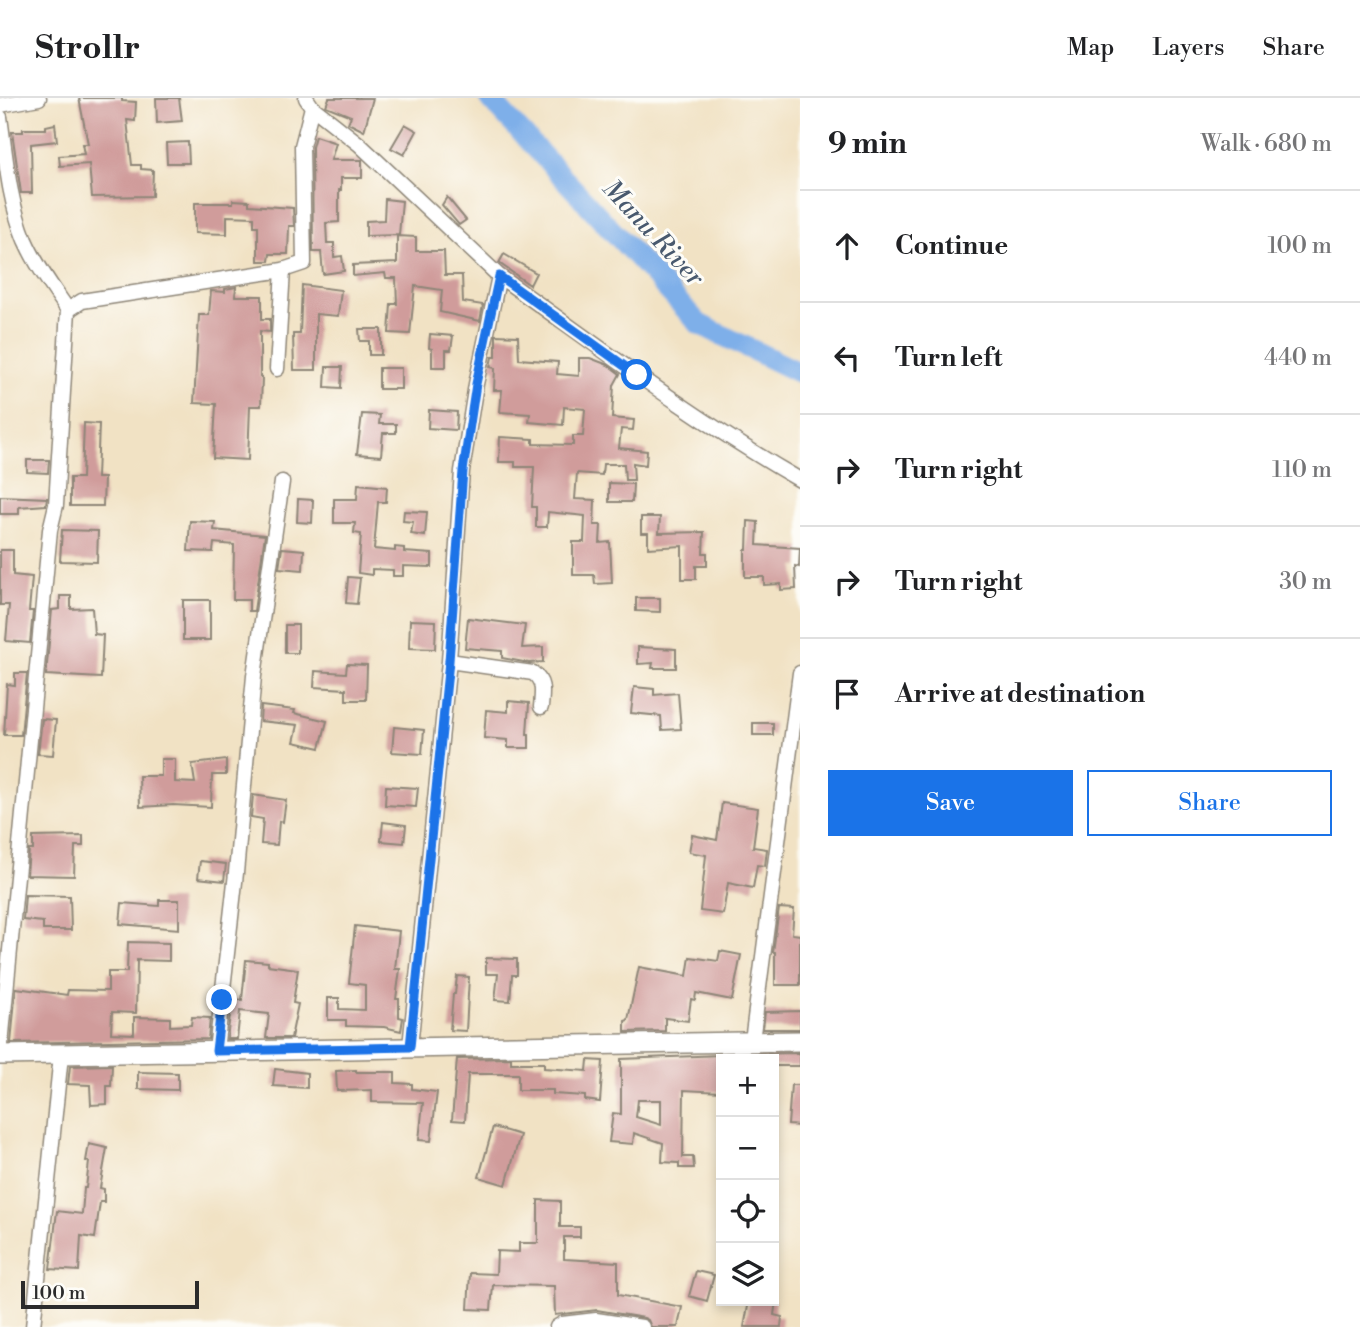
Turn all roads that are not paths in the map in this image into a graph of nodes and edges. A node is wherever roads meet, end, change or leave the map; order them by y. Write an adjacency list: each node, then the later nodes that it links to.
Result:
1 (39, 98): 3 (street)
2 (309, 102): 5 (street); 6 (street)
3 (0, 105)
4 (0, 117): 7 (street)
5 (283, 270): 7 (street); 8 (street)
6 (499, 276): 9 (street); 11 (street)
7 (68, 310): 18 (street)
8 (277, 369)
9 (800, 480)
10 (282, 482): 17 (street)
11 (449, 661): 13 (street); 16 (street)
12 (800, 673): 14 (street)
13 (541, 706)
14 (752, 1041): 15 (main road); 16 (main road)
15 (800, 1041)
16 (410, 1047): 17 (main road)
17 (216, 1051): 19 (main road)
18 (0, 1055): 19 (main road)
19 (61, 1055): 20 (street)
20 (33, 1327)
21 (557, 1327): 22 (street)
22 (642, 1327)

